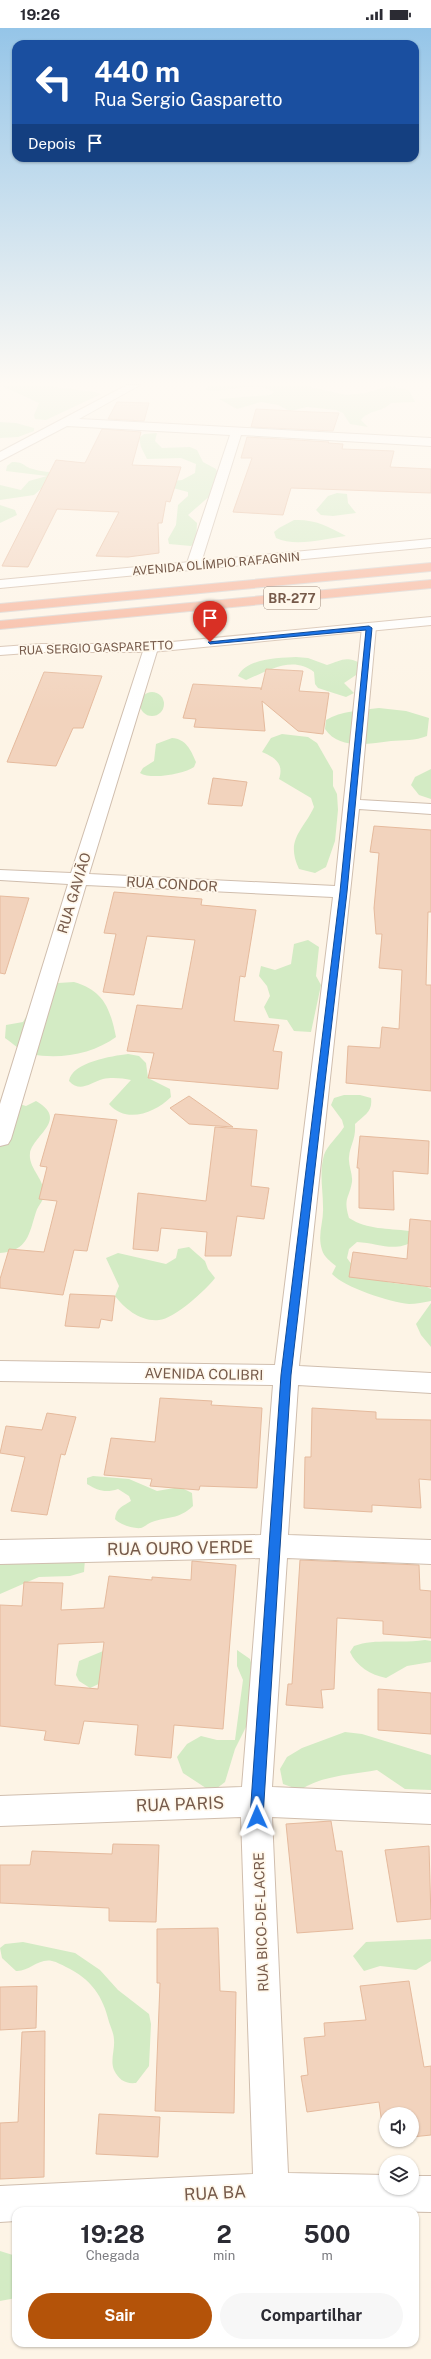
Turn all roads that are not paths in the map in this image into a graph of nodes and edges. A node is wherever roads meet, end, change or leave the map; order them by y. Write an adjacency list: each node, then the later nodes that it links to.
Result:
1 (216, 494): 3 (street)
2 (431, 543): 3 (street, AVENIDA OLÍMPIO RAFAGNIN)
3 (193, 566): 5 (street, AVENIDA OLÍMPIO RAFAGNIN)
4 (431, 567): 9 (highway, BR-277)
5 (0, 584)
6 (431, 584): 7 (highway, BR-277)
7 (371, 590): 8 (highway); 11 (highway, BR-277)
8 (431, 590)
9 (0, 608)
10 (431, 621): 12 (street, RUA SERGIO GASPARETTO)
11 (0, 625)
12 (369, 628): 13 (street, RUA SERGIO GASPARETTO); 15 (street, RUA BICO-DE-LACRE)
13 (151, 648): 14 (street, RUA SERGIO GASPARETTO); 18 (street, RUA GAVIÃO)
14 (0, 651)
15 (352, 804): 16 (street); 19 (street, RUA BICO-DE-LACRE)
16 (431, 809)
17 (0, 875): 18 (street, RUA CONDOR)
18 (78, 880): 19 (street, RUA CONDOR); 20 (street, RUA GAVIÃO)
19 (344, 892): 22 (street, RUA BICO-DE-LACRE)
20 (0, 1139)
21 (0, 1371): 22 (street, AVENIDA COLIBRI)
22 (286, 1375): 23 (street, AVENIDA COLIBRI); 24 (street, RUA BICO-DE-LACRE)
23 (431, 1383)
24 (274, 1546): 25 (street, RUA OURO VERDE); 26 (street, RUA OURO VERDE); 27 (street, RUA BICO-DE-LACRE)
25 (0, 1552)
26 (431, 1552)
27 (256, 1801): 28 (street, RUA PARIS); 29 (street, RUA PARIS); 30 (street, RUA BICO-DE-LACRE)
28 (431, 1809)
29 (0, 1810)
30 (271, 2191): 31 (street, RUA BA); 32 (street, RUA BA)
31 (431, 2194)
32 (0, 2204)

